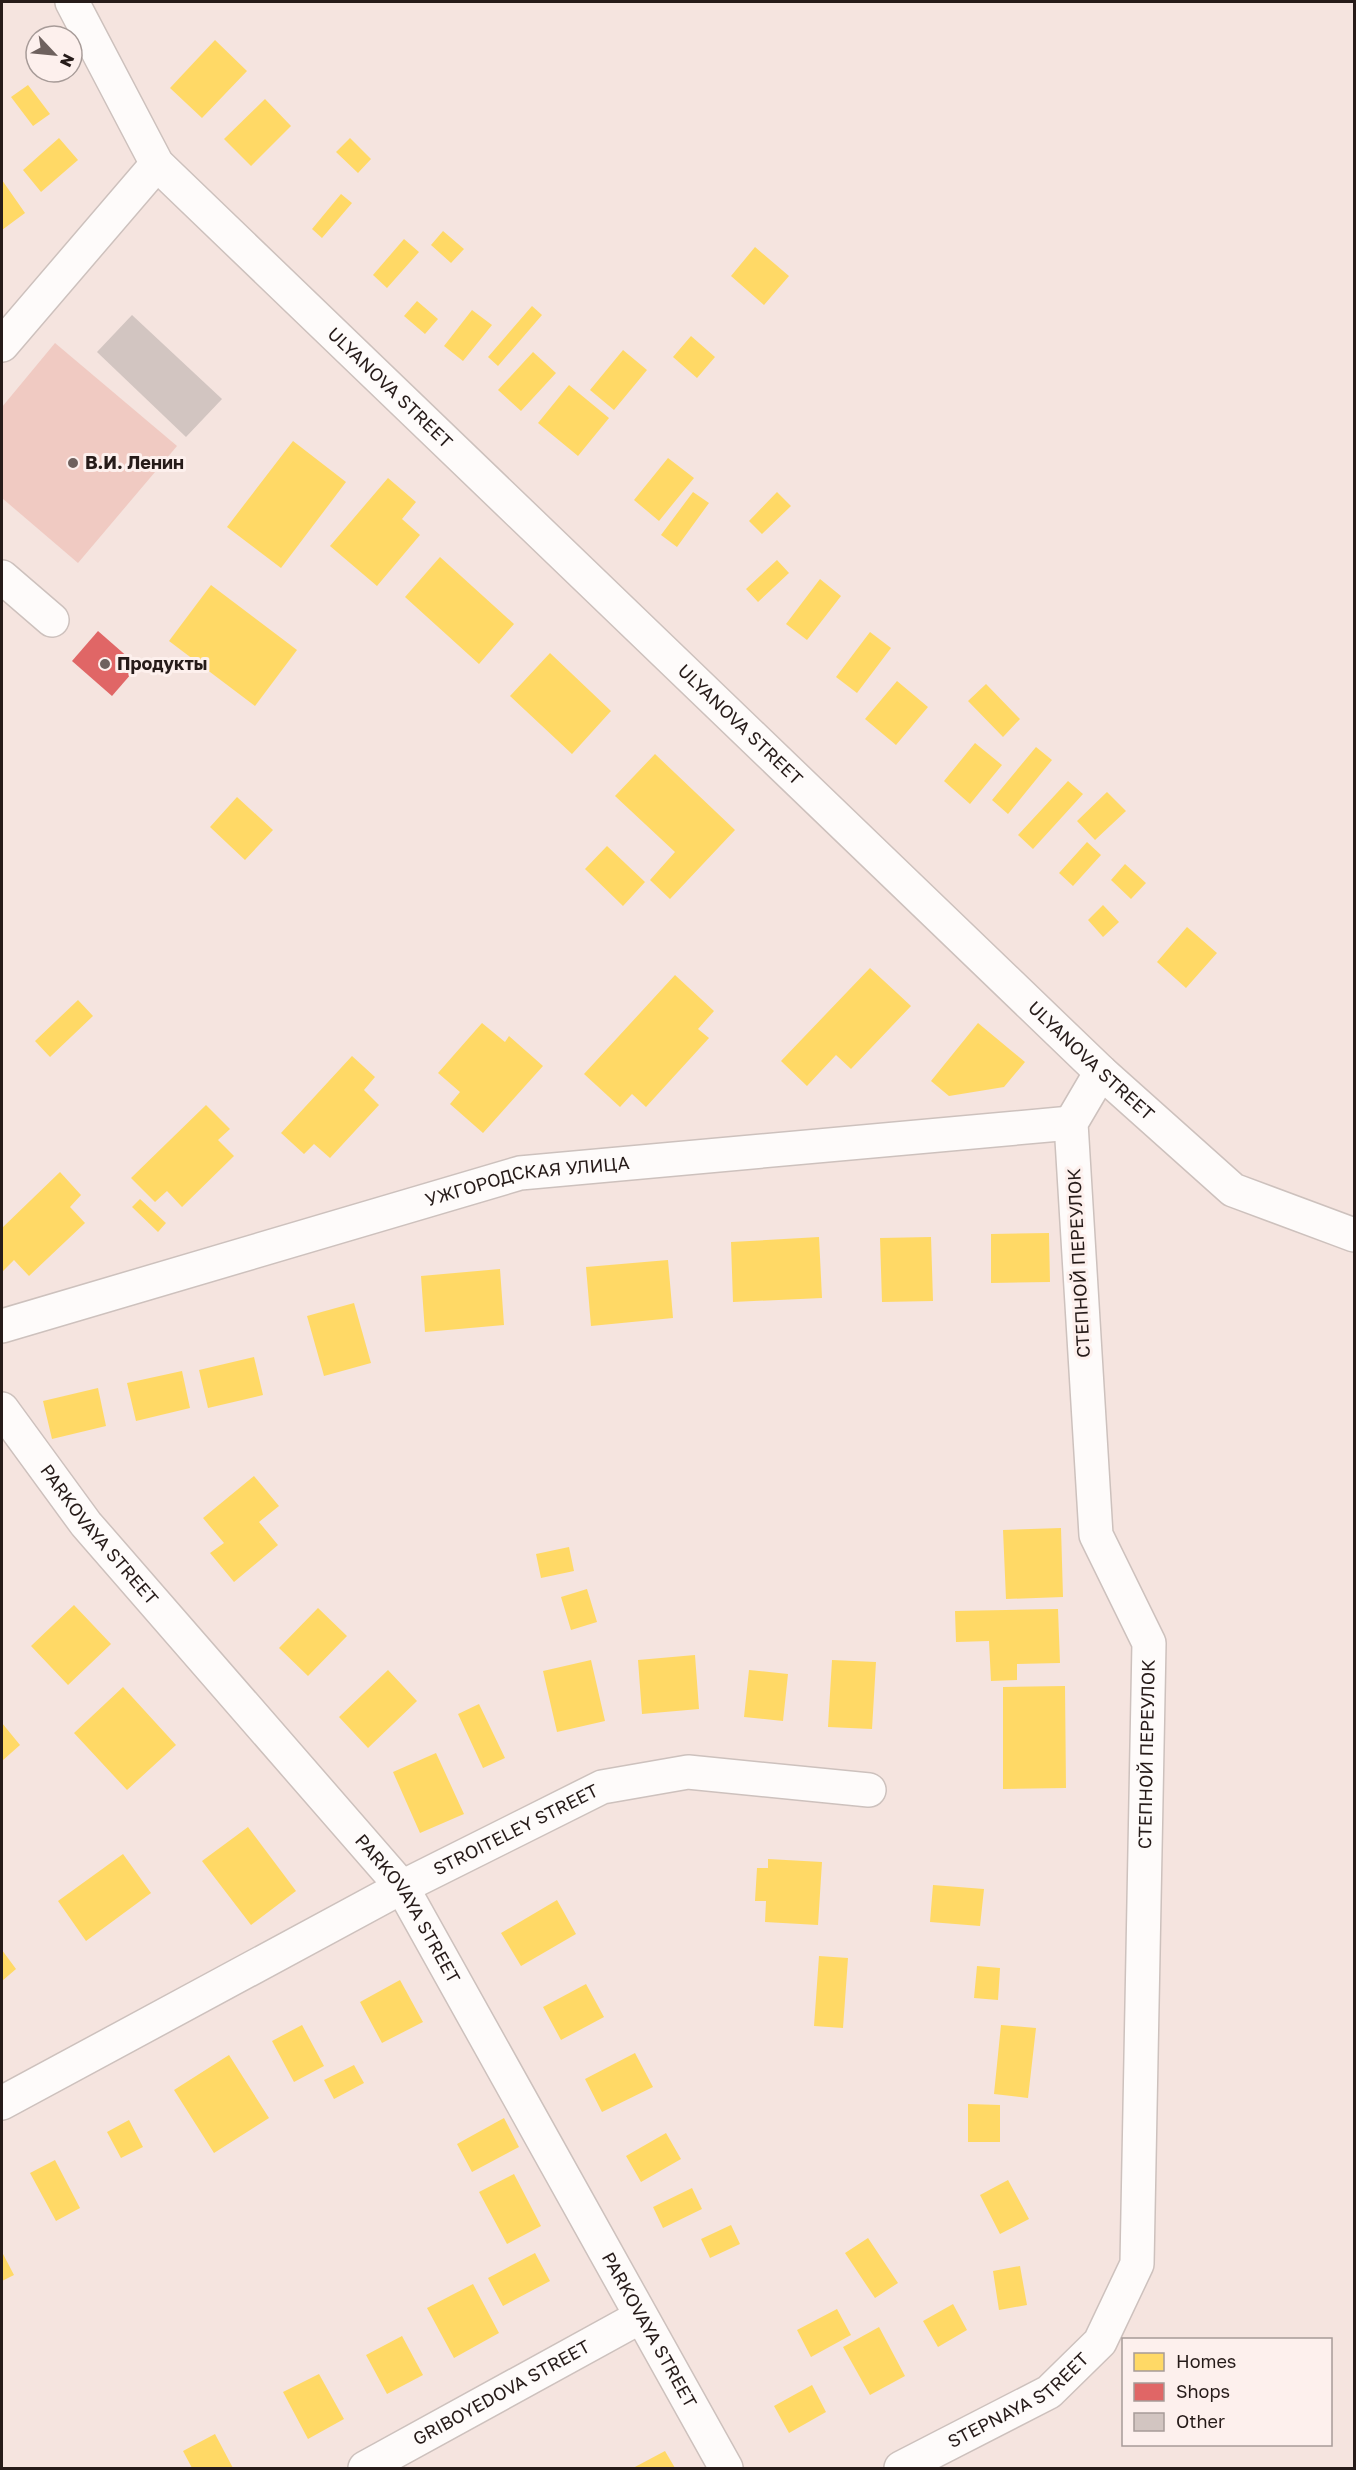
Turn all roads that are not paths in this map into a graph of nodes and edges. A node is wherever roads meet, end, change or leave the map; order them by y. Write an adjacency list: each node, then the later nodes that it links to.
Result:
1 (72, 2): 2 (street, ULYANOVA STREET)
2 (157, 164): 3 (street); 6 (street, ULYANOVA STREET)
3 (2, 345)
4 (2, 577): 5 (street)
5 (52, 620)
6 (1101, 1072): 7 (street); 8 (street, ULYANOVA STREET)
7 (1071, 1123): 9 (street, УЖГОРОДСКАЯ УЛИЦА); 15 (street, СТЕПНОЙ ПЕРЕУЛОК)
8 (1354, 1235)
9 (2, 1326)
10 (2, 1409): 12 (street, PARKOVAYA STREET)
11 (869, 1790): 12 (street, STROITELEY STREET)
12 (402, 1887): 13 (street, STROITELEY STREET); 14 (street, PARKOVAYA STREET)
13 (2, 2103)
14 (640, 2317): 16 (street, GRIBOYEDOVA STREET); 17 (street, PARKOVAYA STREET)
15 (1100, 2342): 18 (street, STEPNAYA STREET)
16 (365, 2469)
17 (726, 2469)
18 (901, 2469)

